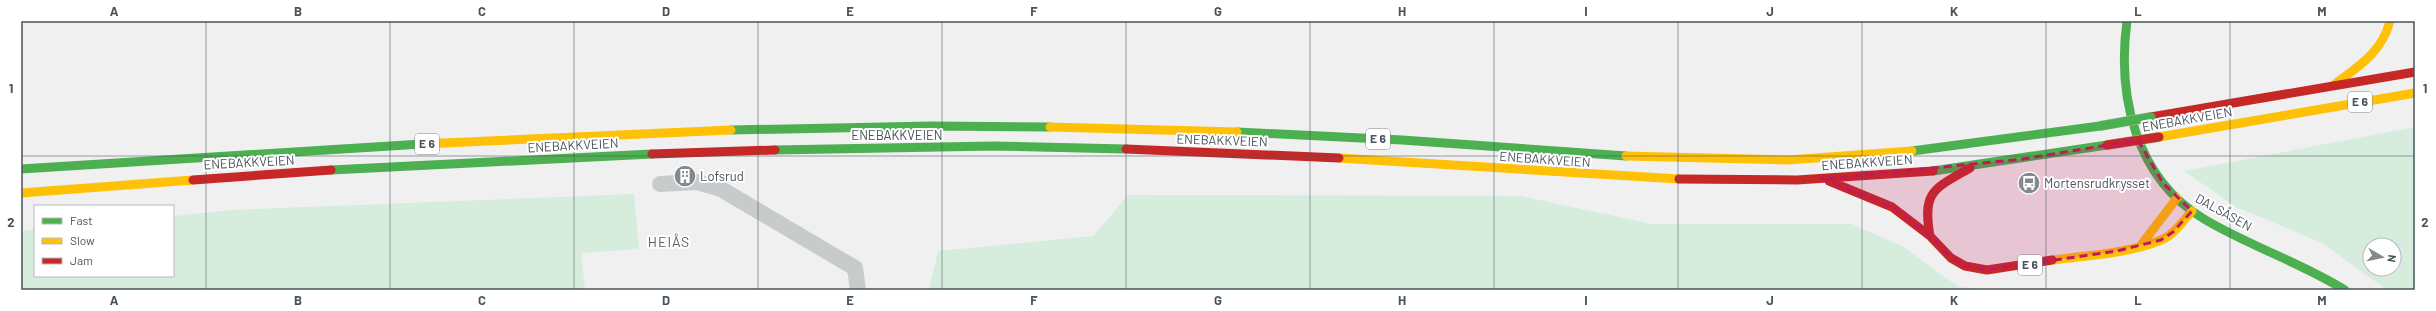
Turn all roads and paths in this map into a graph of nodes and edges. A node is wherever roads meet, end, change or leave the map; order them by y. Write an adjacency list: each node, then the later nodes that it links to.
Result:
1 (2127, 21): 11 (main road, DALSÅSEN)
2 (2390, 21): 4 (main road, E 6)
3 (2415, 72): 4 (main road, ENEBAKKVEIEN / E 6)
4 (2330, 87): 7 (main road, ENEBAKKVEIEN / E 6, bridge)
5 (2415, 93): 6 (main road, ENEBAKKVEIEN / E 6, bridge)
6 (1974, 165): 8 (main road, ENEBAKKVEIEN / E 6); 13 (main road, E 6)
7 (21, 169)
8 (1822, 179): 10 (main road, ENEBAKKVEIEN / E 6); 13 (main road, E 6)
9 (660, 184): 15 (street)
10 (21, 193)
11 (2177, 198): 12 (main road, DALSÅSEN); 14 (main road)
12 (2192, 211): 14 (main road, E 6); 16 (main road, DALSÅSEN)
13 (1930, 236): 14 (main road, E 6)
14 (2141, 245)
15 (858, 290)
16 (2345, 290)

